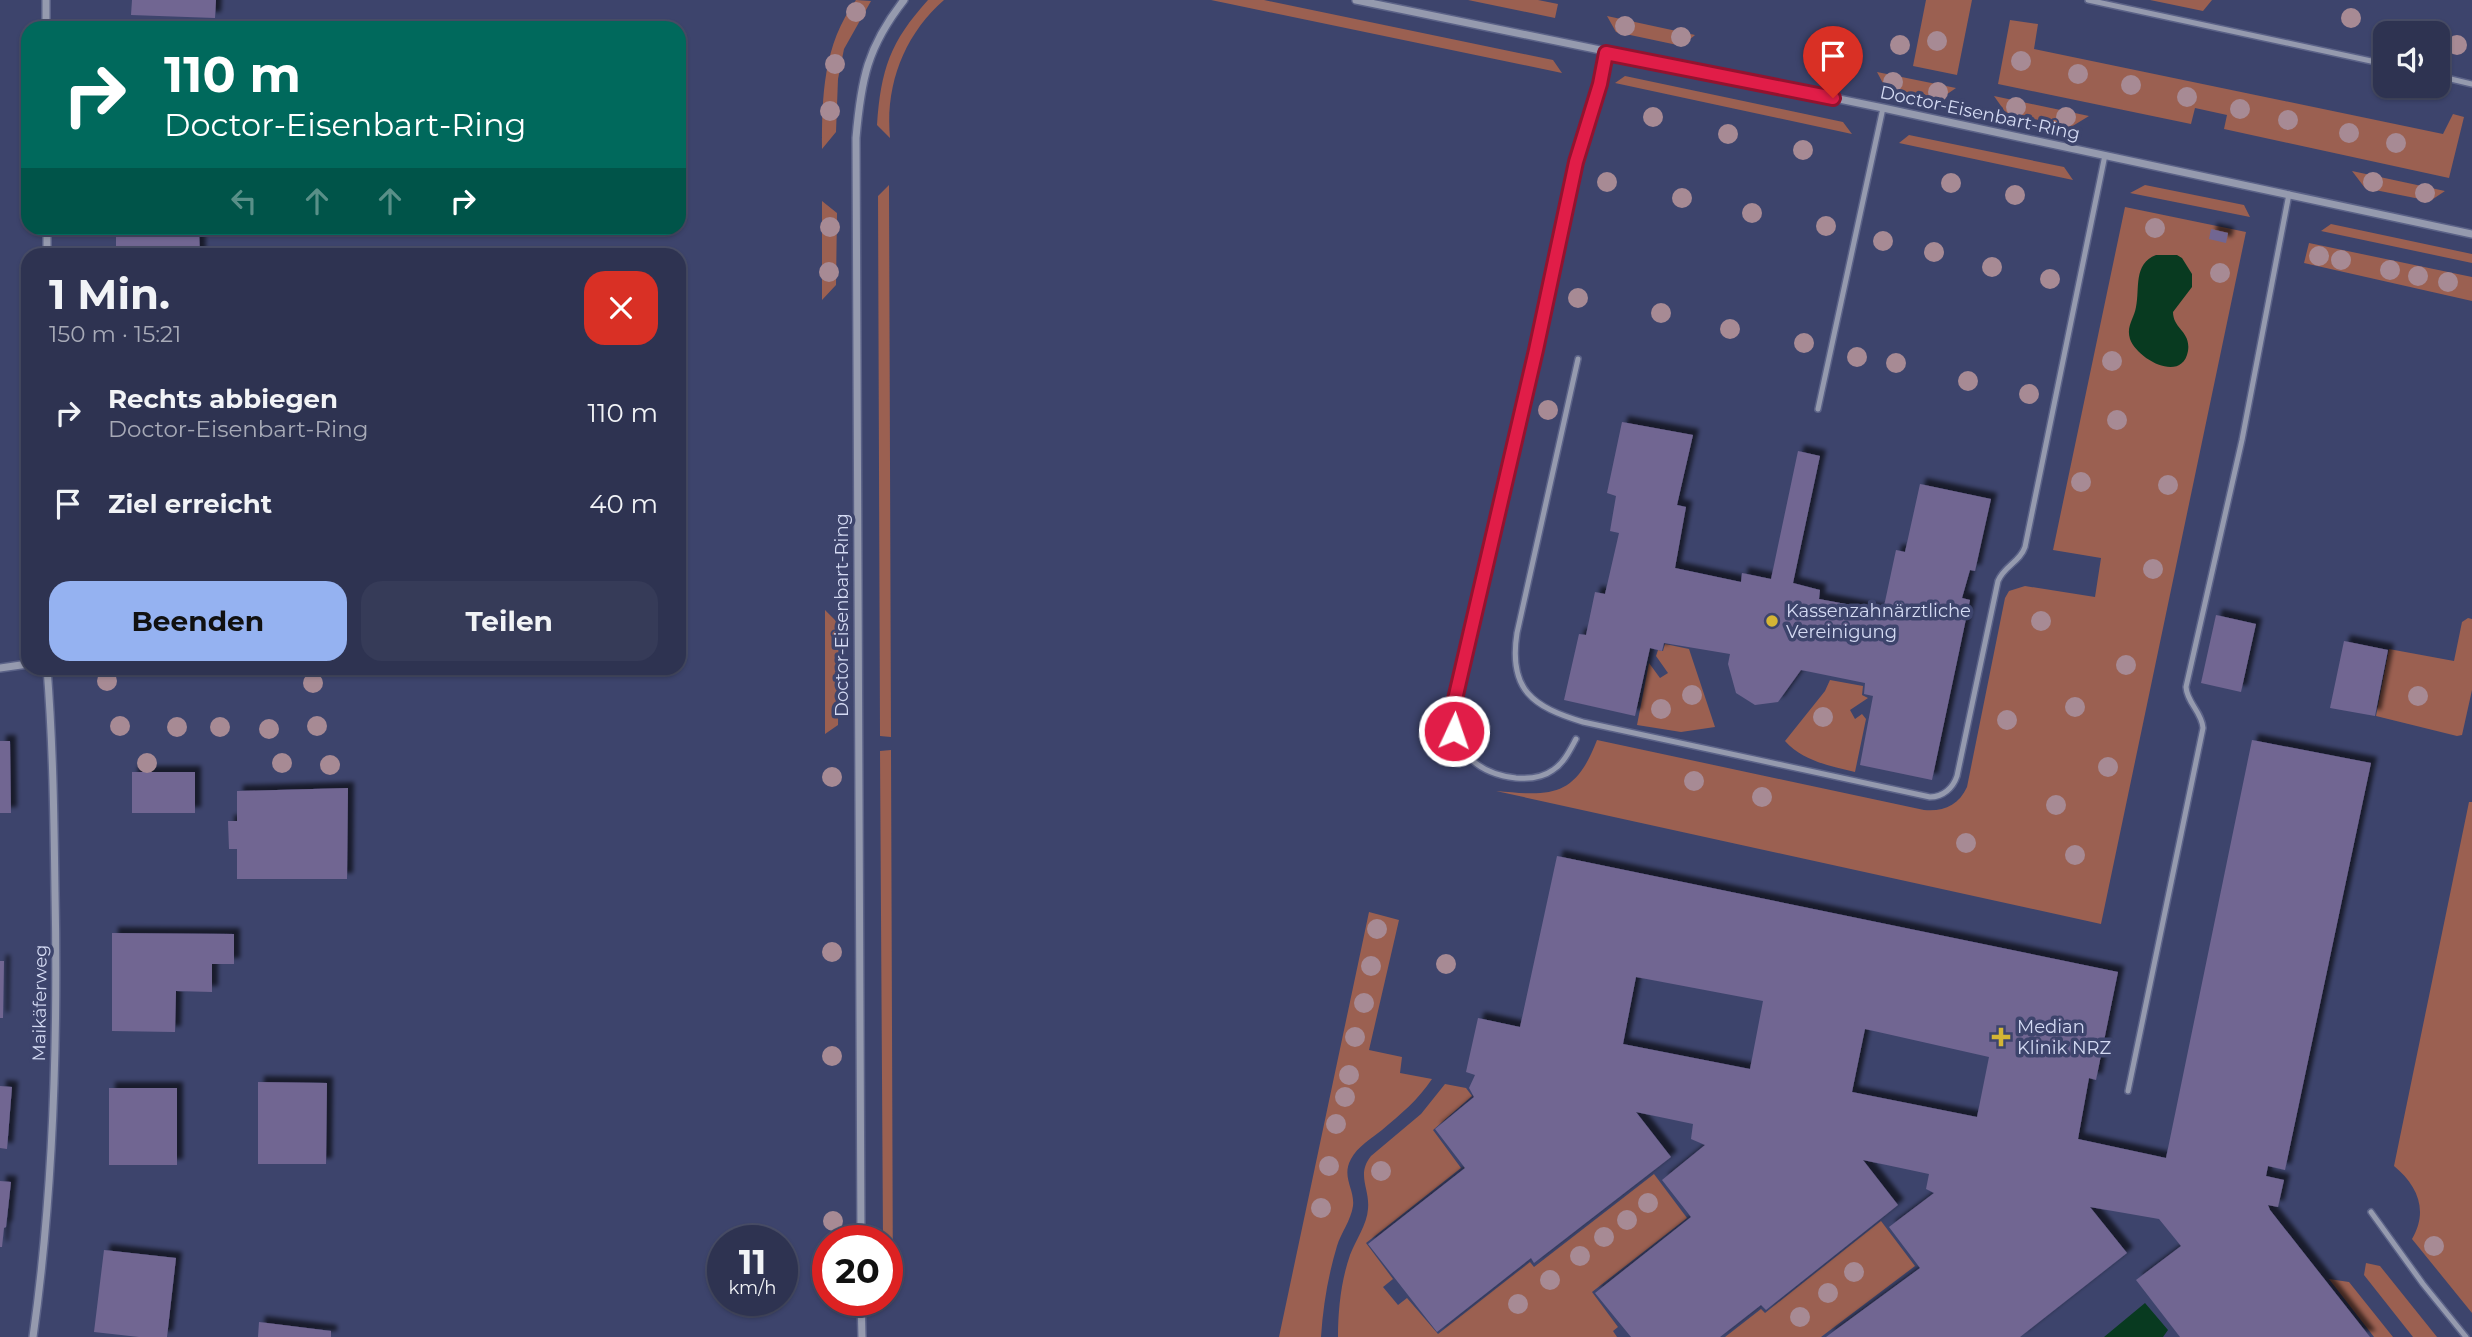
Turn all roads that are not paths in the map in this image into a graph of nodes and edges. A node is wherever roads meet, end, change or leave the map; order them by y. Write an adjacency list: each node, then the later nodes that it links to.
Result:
1 (46, 0): 5 (street)
2 (904, 0): 22 (street, Doctor-Eisenbart-Ring)
3 (1356, 0): 6 (street, Doctor-Eisenbart-Ring)
4 (2088, 0): 7 (lane)
5 (46, 21)
6 (1606, 53): 10 (street, Doctor-Eisenbart-Ring); 19 (lane)
7 (2373, 61)
8 (2450, 79): 9 (lane)
9 (2472, 84)
10 (1883, 108): 11 (street, Doctor-Eisenbart-Ring); 15 (lane)
11 (2105, 155): 12 (street, Doctor-Eisenbart-Ring); 14 (lane)
12 (2289, 194): 13 (street, Doctor-Eisenbart-Ring); 20 (lane)
13 (2472, 234)
14 (1578, 359)
15 (1818, 409)
16 (21, 665): 17 (street)
17 (0, 668)
18 (48, 675): 24 (street, Maikäferweg)
19 (1576, 739)
20 (2128, 1091)
21 (2371, 1212): 26 (lane)
22 (861, 1225)
23 (861, 1316): 25 (street)
24 (33, 1337)
25 (862, 1337)
26 (2466, 1337)

